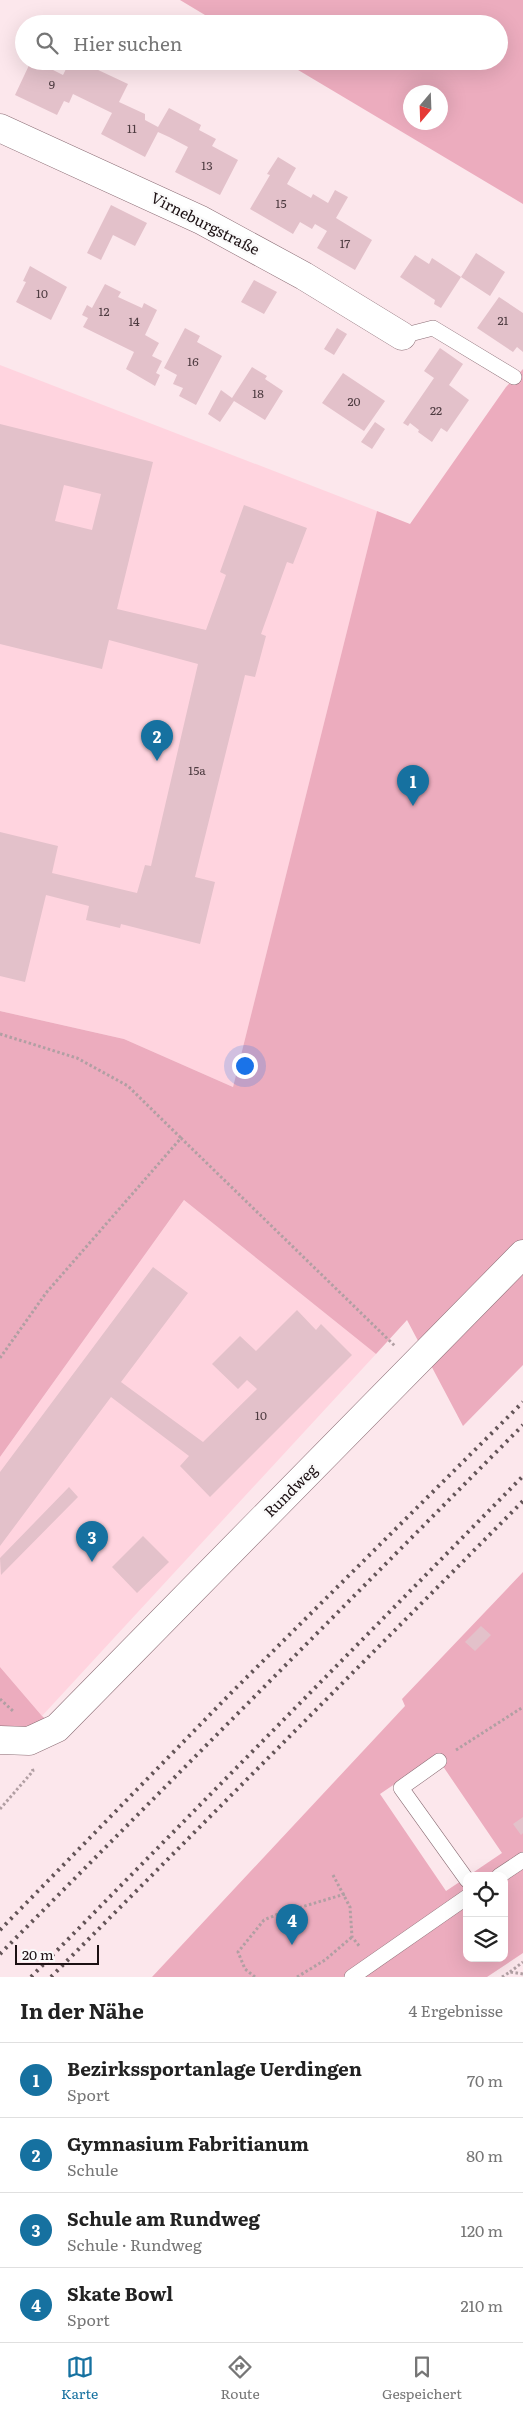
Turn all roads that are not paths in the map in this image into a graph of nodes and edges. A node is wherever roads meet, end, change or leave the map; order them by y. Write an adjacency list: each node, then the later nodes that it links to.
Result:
1 (0, 128): 2 (street, Virneburgstraße)
2 (402, 336): 3 (lane)
3 (514, 377)
4 (523, 1254): 5 (street, Rundweg)
5 (0, 1740)
6 (439, 1760): 9 (lane)
7 (523, 1860): 8 (lane)
8 (506, 1872)
9 (463, 1874)
10 (463, 1901): 11 (lane)
11 (352, 1977)

